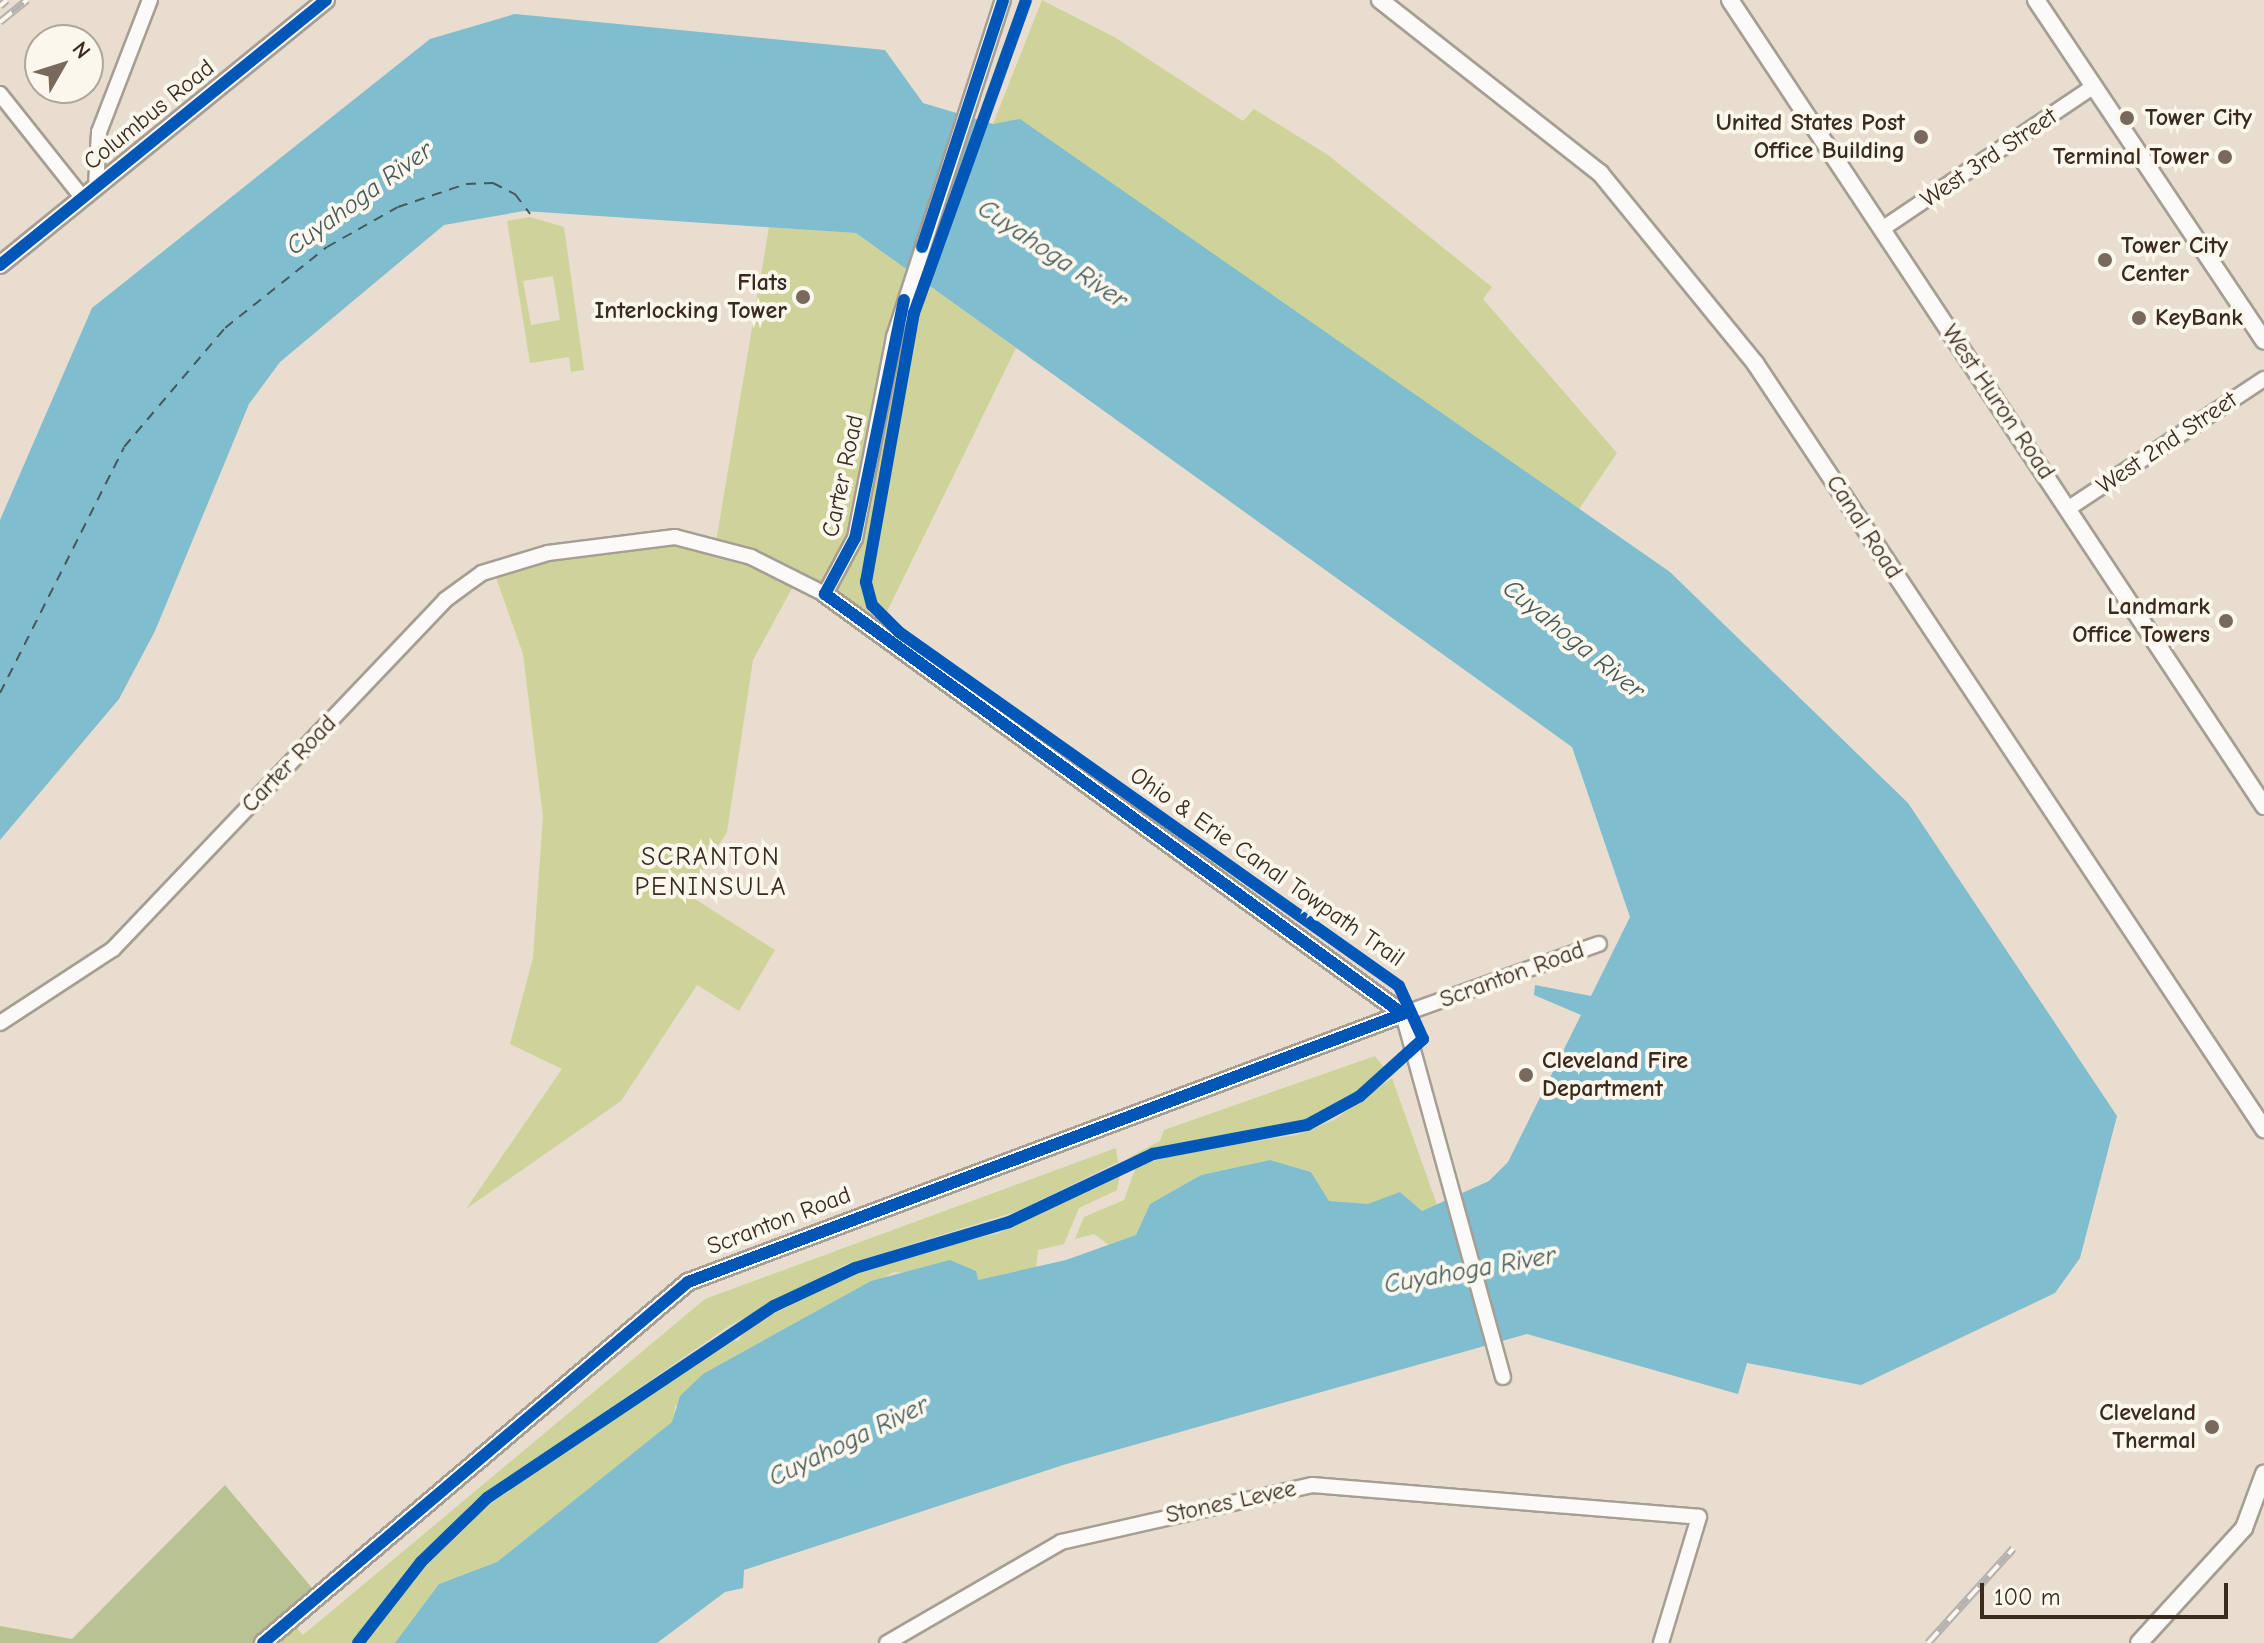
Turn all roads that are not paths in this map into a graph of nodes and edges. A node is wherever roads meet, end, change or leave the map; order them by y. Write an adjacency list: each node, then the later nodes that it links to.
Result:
1 (150, 0): 9 (street)
2 (326, 0): 9 (street, Columbus Road)
3 (1003, 0): 16 (street, Carter Road)
4 (1380, 0): 21 (street, Canal Road)
5 (1730, 0): 11 (street, West Huron Road)
6 (2036, 0): 7 (street)
7 (2094, 86): 11 (street, West 3rd Street); 13 (street)
8 (0, 94): 10 (street)
9 (96, 186): 10 (street, Columbus Road)
10 (82, 197): 12 (street, Columbus Road)
11 (1882, 229): 15 (street, West Huron Road)
12 (0, 265)
13 (2264, 341)
14 (2264, 379): 15 (street, West 2nd Street)
15 (2069, 508): 17 (street, West Huron Road)
16 (825, 594): 19 (street, Carter Road); 20 (street, Carter Road)
17 (2264, 806)
18 (1599, 944): 19 (street, Scranton Road)
19 (1403, 1014): 22 (street); 24 (street, Scranton Road)
20 (0, 1023)
21 (2264, 1129)
22 (1503, 1377)
23 (2264, 1474): 27 (street)
24 (263, 1643)
25 (887, 1643): 26 (street, Stones Levee)
26 (1661, 1643)
27 (2139, 1643)

